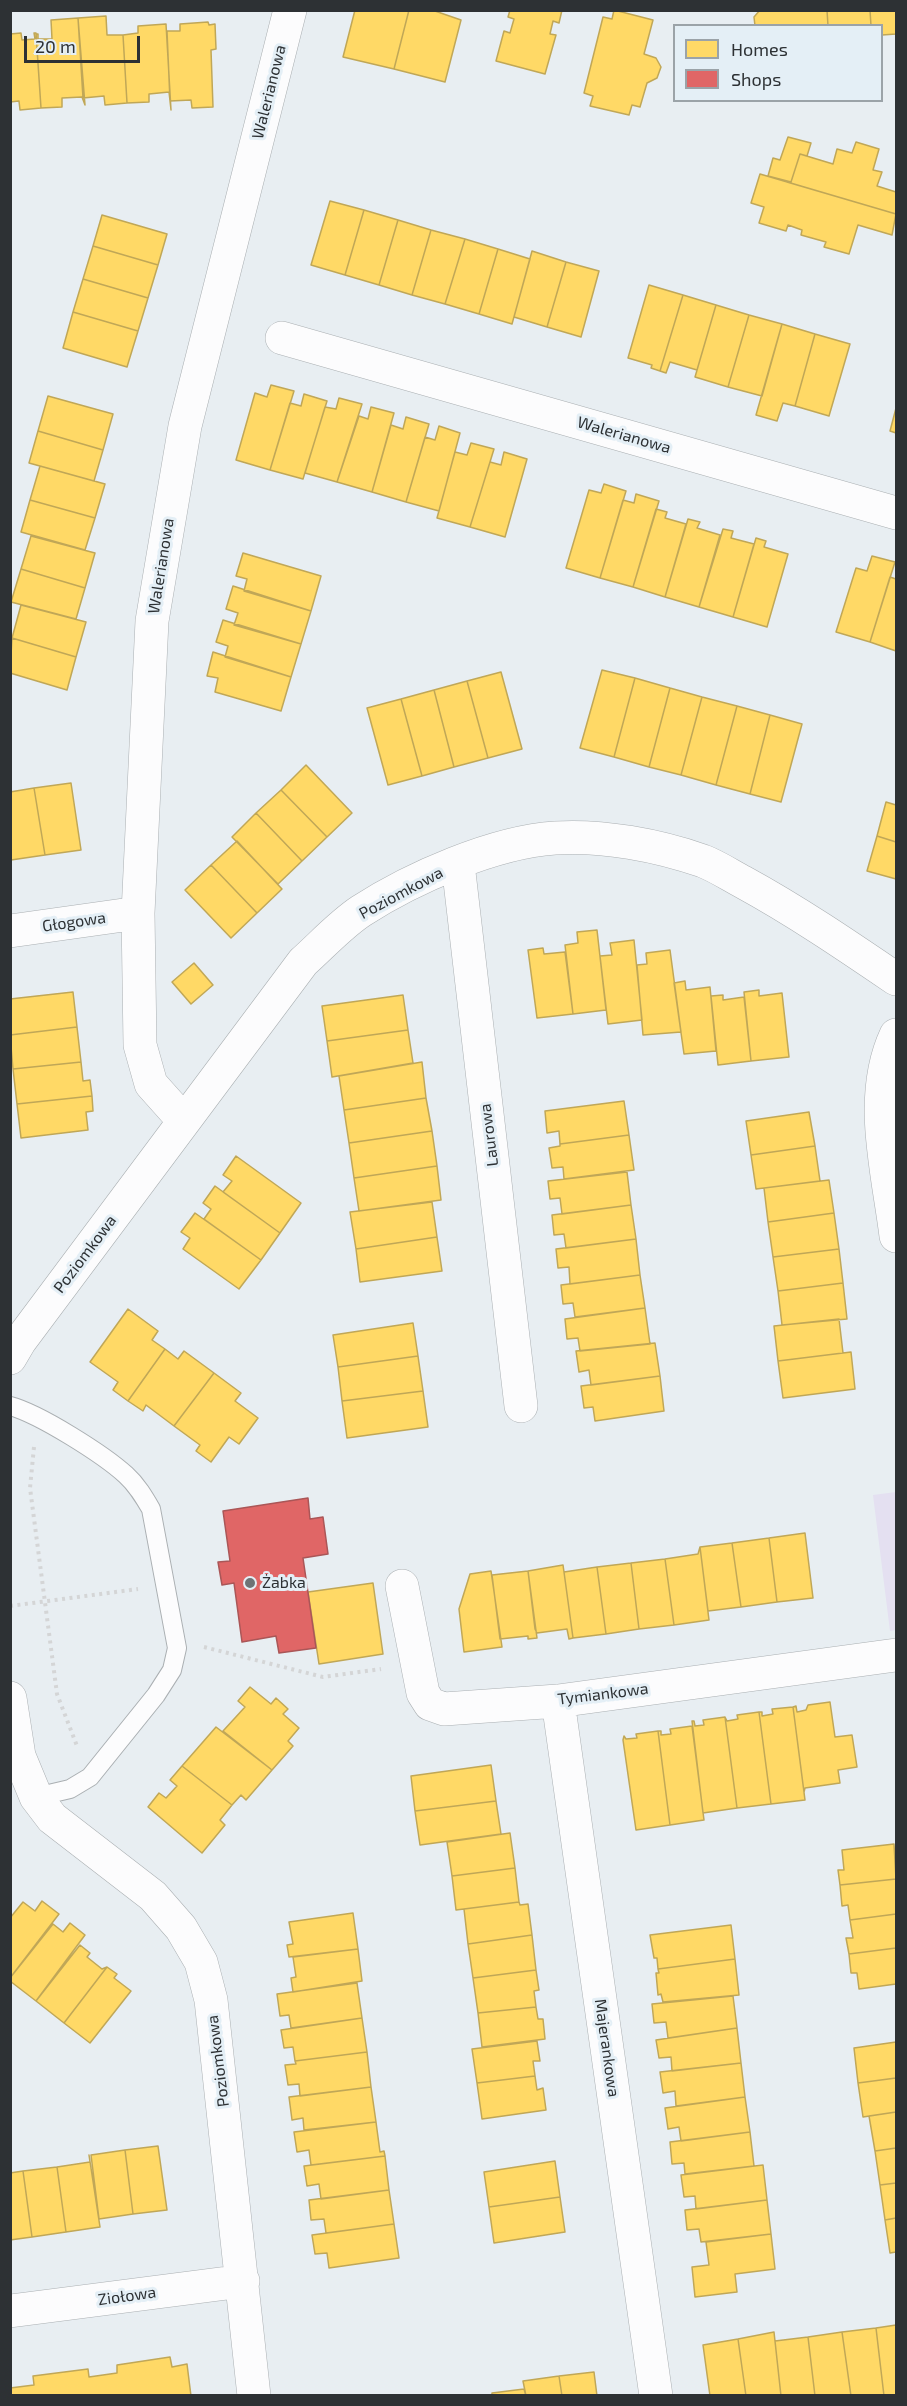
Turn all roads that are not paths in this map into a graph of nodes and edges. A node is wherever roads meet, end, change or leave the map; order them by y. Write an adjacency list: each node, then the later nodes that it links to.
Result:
1 (290, 10): 5 (street, Walerianowa)
2 (282, 338): 3 (street, Walerianowa)
3 (897, 513)
4 (458, 864): 7 (street, Poziomkowa); 9 (street, Poziomkowa); 13 (street, Laurowa)
5 (138, 913): 6 (street, Głogowa); 9 (street, Walerianowa)
6 (10, 931)
7 (897, 979)
8 (897, 1035): 10 (street)
9 (184, 1121): 11 (street, Poziomkowa)
10 (897, 1236)
11 (10, 1358)
12 (10, 1406): 18 (lane)
13 (520, 1406)
14 (402, 1586): 17 (street, Tymiankowa)
15 (897, 1655): 17 (street, Tymiankowa)
16 (10, 1698): 18 (street, Poziomkowa)
17 (558, 1701): 22 (street, Majerankowa)
18 (23, 1797): 19 (street, Poziomkowa)
19 (243, 2280): 20 (street, Ziołowa); 21 (street, Poziomkowa)
20 (10, 2311)
21 (254, 2396)
22 (656, 2396)

